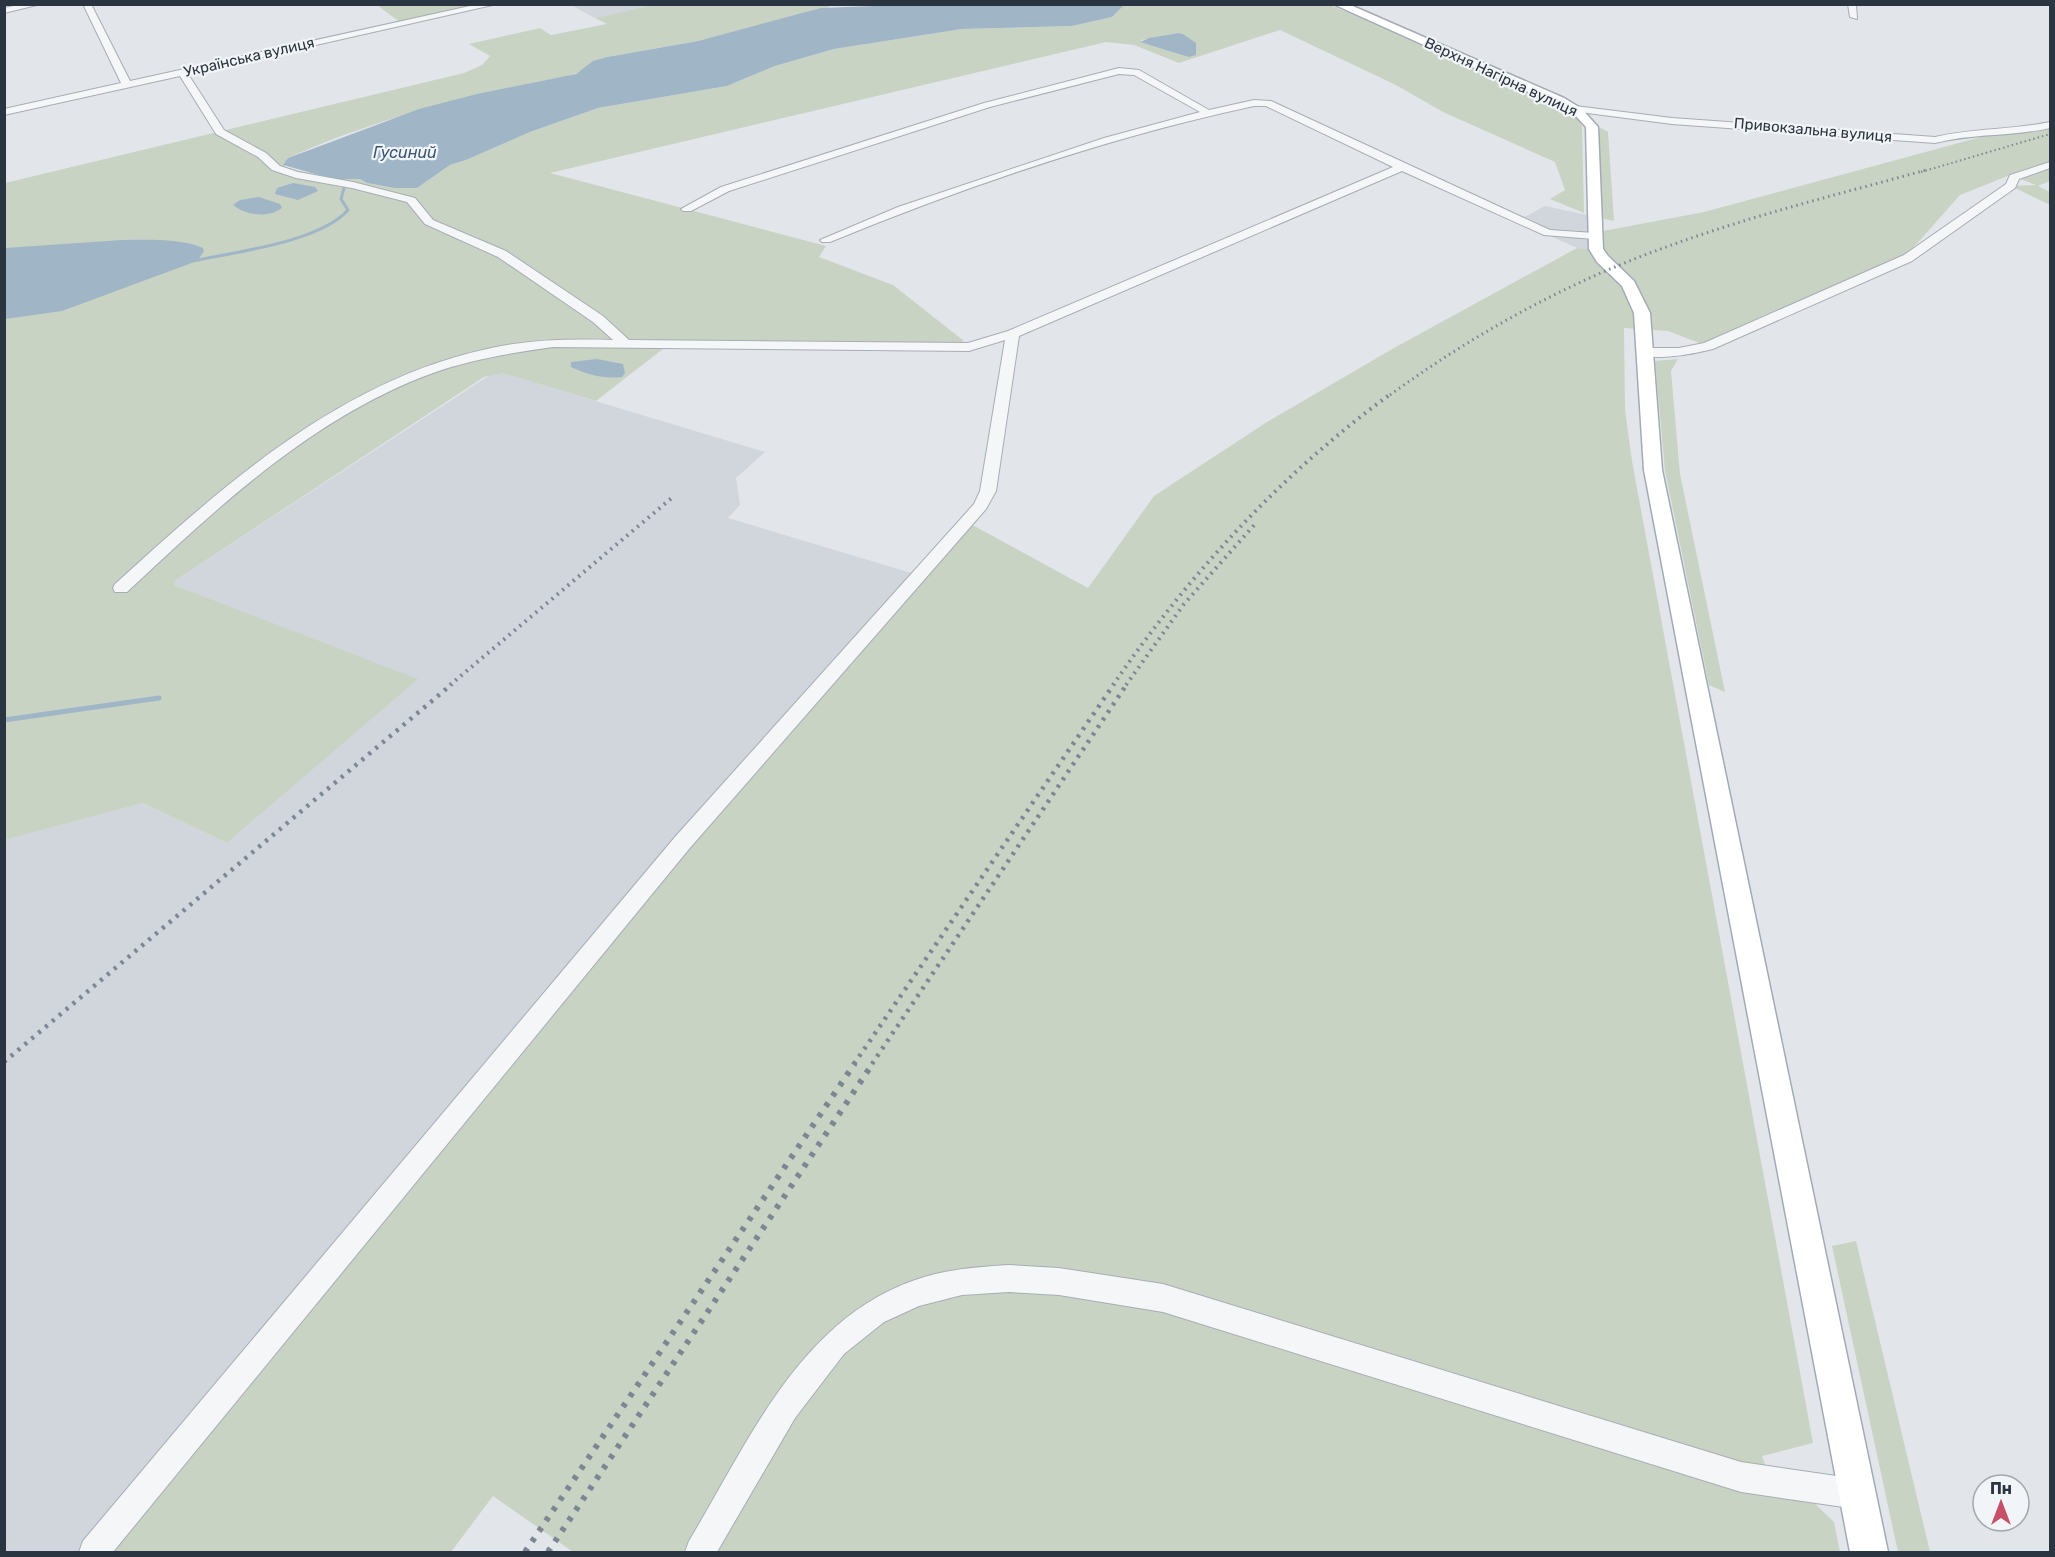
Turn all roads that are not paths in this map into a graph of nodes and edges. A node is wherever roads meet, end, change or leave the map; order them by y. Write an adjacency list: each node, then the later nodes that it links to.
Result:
1 (37, 4): 6 (street)
2 (87, 4): 9 (street)
3 (493, 4): 8 (street, Українська вулиця)
4 (1338, 4): 10 (main road, Верхня Нагірна вулиця)
5 (1852, 4): 7 (street)
6 (4, 11)
7 (1854, 17)
8 (182, 72): 9 (street, Українська вулиця); 20 (street)
9 (127, 85): 11 (street, Українська вулиця)
10 (1575, 109): 13 (street, Привокзальна вулиця); 17 (main road, Верхня Нагірна вулиця)
11 (4, 112)
12 (1208, 113): 15 (street); 16 (street); 18 (street)
13 (2050, 125)
14 (2050, 165): 21 (street)
15 (1402, 168): 17 (street); 19 (street)
16 (687, 208)
17 (1594, 236): 21 (main road)
18 (826, 240)
19 (1013, 334): 20 (street); 24 (street)
20 (626, 344): 22 (street)
21 (1645, 352): 23 (main road)
22 (121, 588)
23 (1857, 1494): 25 (street); 26 (main road)
24 (94, 1552)
25 (700, 1552)
26 (1869, 1552)

